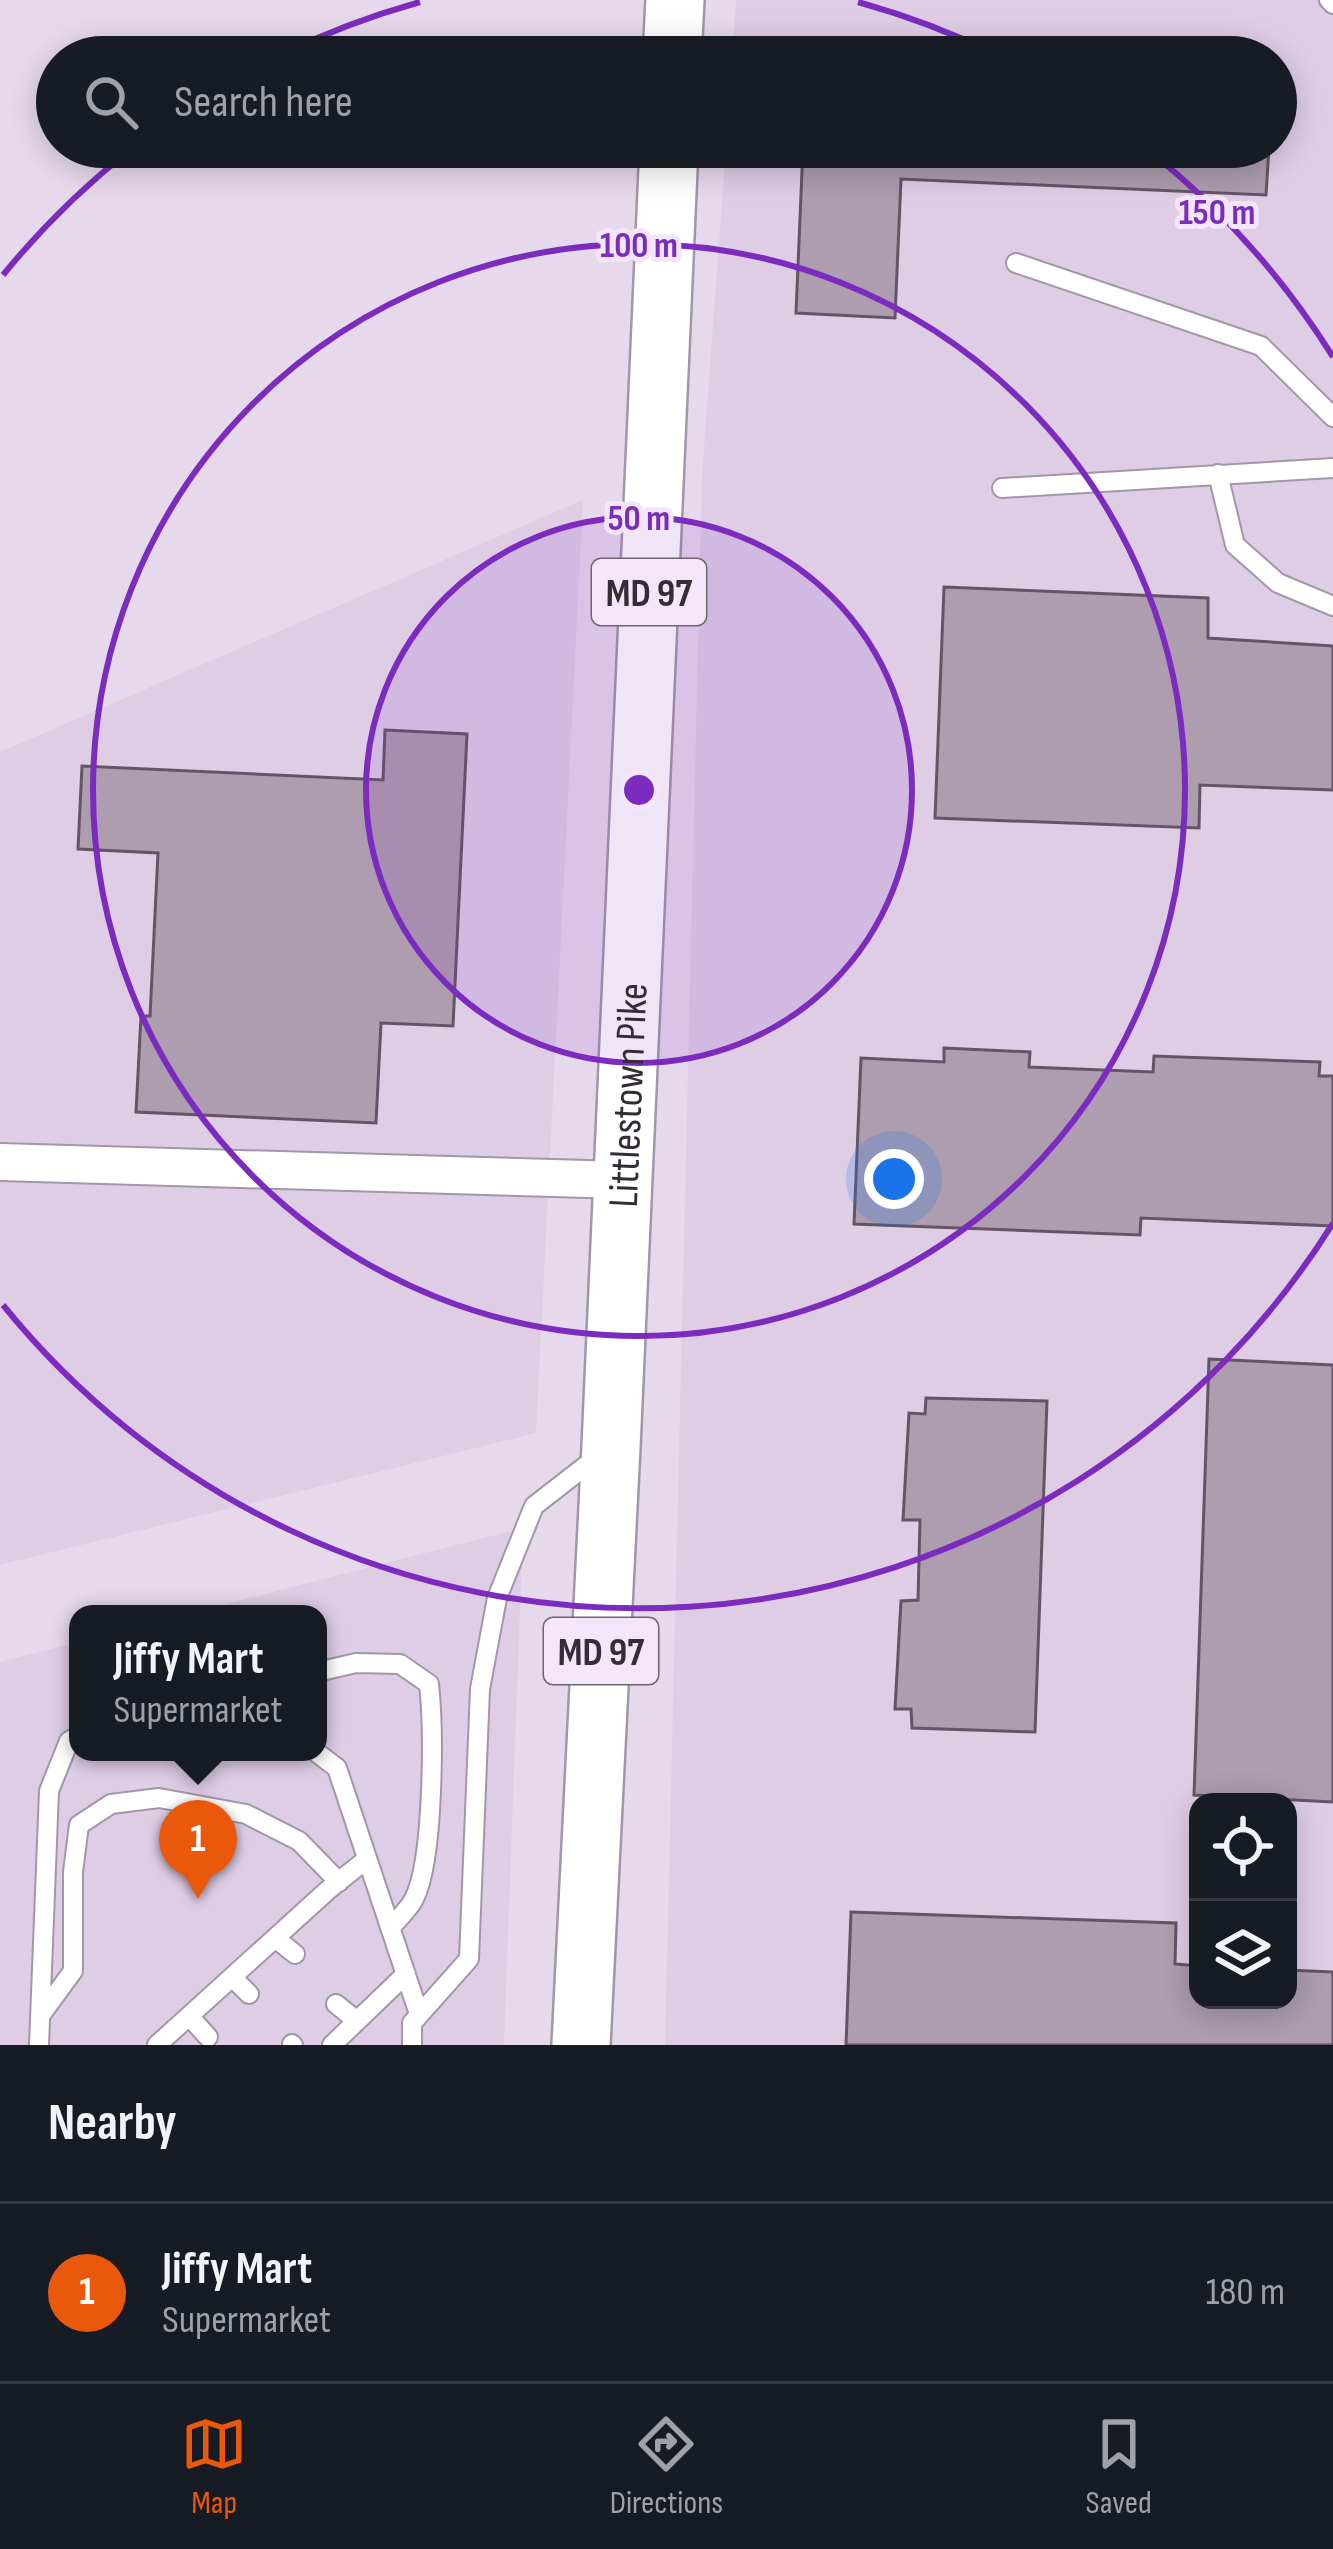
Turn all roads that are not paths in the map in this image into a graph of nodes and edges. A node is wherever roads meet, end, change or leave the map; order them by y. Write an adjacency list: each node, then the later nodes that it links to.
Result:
1 (675, 0): 2 (highway)
2 (674, 36)
3 (667, 168): 11 (highway, Littlestown Pike / MD 97)
4 (1016, 263): 5 (lane)
5 (1333, 417)
6 (1333, 467): 7 (lane)
7 (1218, 475): 8 (lane); 9 (lane)
8 (1002, 488)
9 (1333, 606)
10 (0, 1162): 11 (street)
11 (623, 1180): 12 (highway, Littlestown Pike / MD 97)
12 (611, 1447): 25 (lane); 34 (highway, Littlestown Pike / MD 97)
13 (327, 1670): 18 (lane)
14 (69, 1741): 26 (lane)
15 (327, 1760): 16 (lane)
16 (367, 1859): 17 (lane); 18 (lane)
17 (338, 1882): 19 (lane); 26 (lane)
18 (390, 1928): 21 (lane)
19 (275, 1938): 20 (lane); 22 (lane)
20 (295, 1954)
21 (406, 1974): 25 (lane); 28 (lane)
22 (232, 1977): 23 (lane); 27 (lane)
23 (249, 1994)
24 (336, 2004): 28 (lane)
25 (419, 2014): 33 (lane)
26 (40, 2016): 30 (lane)
27 (188, 2016): 29 (lane); 31 (lane)
28 (357, 2021): 32 (lane)
29 (208, 2037)
30 (39, 2045)
31 (157, 2045)
32 (332, 2045)
33 (412, 2045)
34 (581, 2045)

